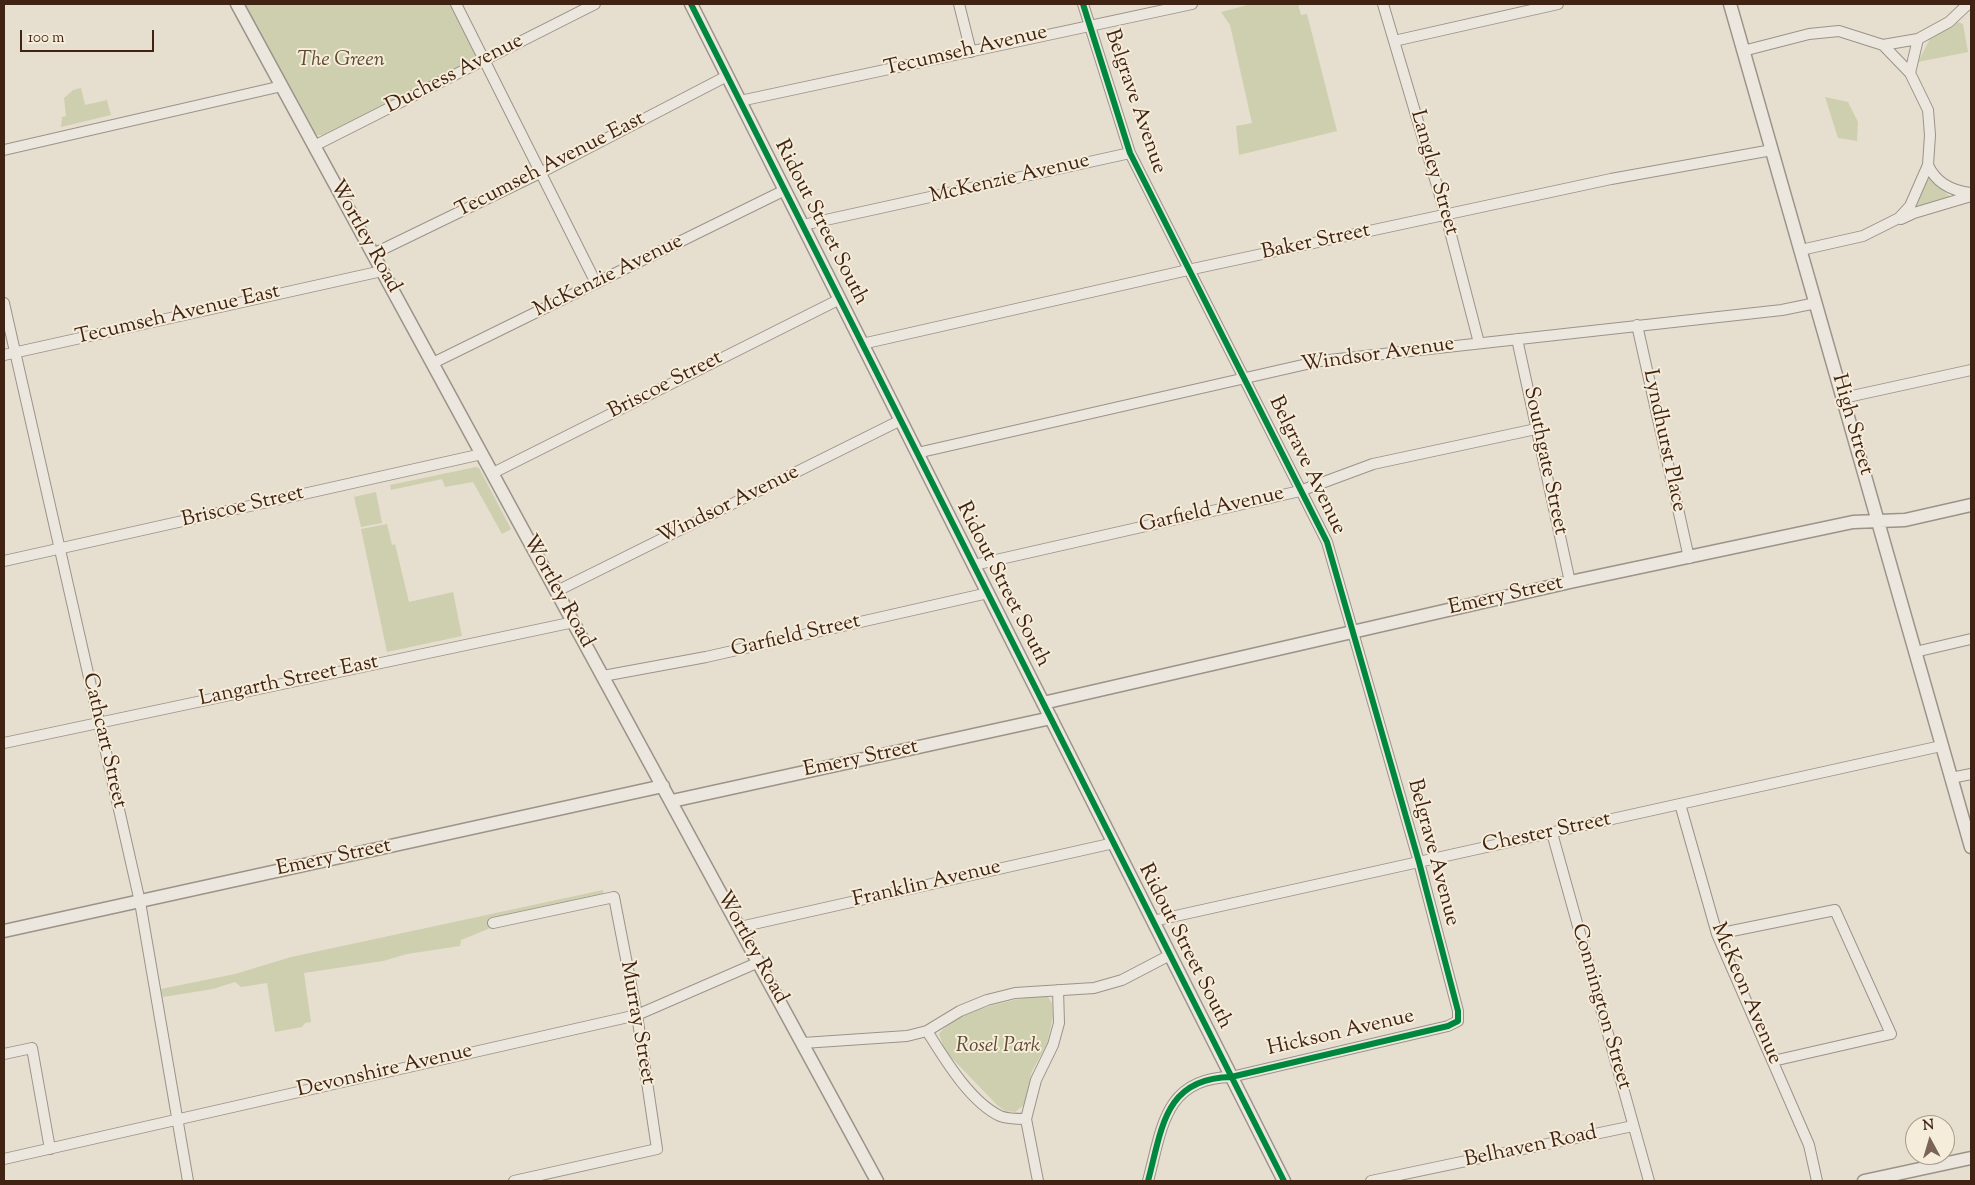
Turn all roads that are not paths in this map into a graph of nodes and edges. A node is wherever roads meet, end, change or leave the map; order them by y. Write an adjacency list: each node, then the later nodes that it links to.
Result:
1 (237, 4): 21 (street, Wortley Road)
2 (456, 4): 18 (street)
3 (595, 4): 18 (street, Duchess Avenue)
4 (691, 4): 20 (street, Ridout Street South)
5 (959, 4): 17 (street)
6 (1083, 4): 12 (street, Belgrave Avenue)
7 (1192, 4): 12 (street, Tecumseh Avenue)
8 (1383, 4): 14 (street, Langley Street)
9 (1558, 4): 14 (street)
10 (1730, 4): 16 (street, High Street)
11 (1968, 4): 13 (street)
12 (1089, 24): 17 (street, Tecumseh Avenue); 26 (street, Belgrave Avenue)
13 (1918, 39): 15 (street); 19 (street)
14 (1394, 41): 31 (street, Langley Street)
15 (1883, 45): 16 (street); 19 (street)
16 (1743, 51): 25 (street, High Street)
17 (971, 52): 22 (street, Tecumseh Avenue)
18 (485, 60): 23 (street, Duchess Avenue); 28 (street)
19 (1910, 73): 27 (street)
20 (728, 76): 22 (street, Ridout Street South); 28 (street, Tecumseh Avenue East)
21 (282, 86): 23 (street, Wortley Road); 24 (street)
22 (740, 101): 29 (street, Ridout Street South)
23 (314, 146): 35 (street, Wortley Road)
24 (4, 150)
25 (1772, 150): 31 (street, Baker Street); 34 (street, High Street)
26 (1130, 152): 32 (street, McKenzie Avenue); 36 (street, Belgrave Avenue)
27 (1928, 165): 30 (street); 33 (street)
28 (542, 172): 35 (street, Tecumseh Avenue East); 38 (street)
29 (785, 190): 32 (street, Ridout Street South); 38 (street, McKenzie Avenue)
30 (1971, 195): 33 (street)
31 (1446, 216): 36 (street, Baker Street); 44 (street, Langley Street)
32 (803, 225): 39 (street, Ridout Street South)
33 (1882, 228): 34 (street)
34 (1801, 250): 41 (street, High Street)
35 (373, 254): 37 (street, Wortley Road)
36 (1188, 270): 45 (street, Baker Street); 50 (street, Belgrave Avenue)
37 (382, 271): 46 (street, Tecumseh Avenue East); 48 (street, Wortley Road)
38 (596, 283): 48 (street, McKenzie Avenue)
39 (840, 299): 45 (street, Ridout Street South); 56 (street, Briscoe Street)
40 (4, 302): 46 (street, Cathcart Street)
41 (1816, 303): 42 (street, Windsor Avenue); 51 (street, High Street)
42 (1637, 325): 43 (street, Windsor Avenue); 61 (street, Lyndhurst Place)
43 (1518, 339): 44 (street, Windsor Avenue); 53 (street, Southgate Street)
44 (1479, 343): 50 (street, Windsor Avenue)
45 (862, 344): 52 (street, Ridout Street South)
46 (15, 353): 47 (street, Tecumseh Avenue East); 60 (street, Cathcart Street)
47 (4, 356)
48 (433, 363): 55 (street, Wortley Road)
49 (1971, 370): 51 (street)
50 (1246, 379): 54 (street, Windsor Avenue); 57 (street, Belgrave Avenue)
51 (1844, 398): 59 (street, High Street)
52 (901, 420): 54 (street, Ridout Street South); 65 (street, Windsor Avenue)
53 (1536, 429): 57 (street, Garfield Avenue); 64 (street, Southgate Street)
54 (917, 453): 63 (street, Ridout Street South)
55 (482, 454): 56 (street, Wortley Road); 60 (street, Briscoe Street)
56 (493, 473): 65 (street, Wortley Road)
57 (1300, 491): 63 (street, Garfield Avenue); 68 (street, Belgrave Avenue)
58 (1971, 505): 59 (street, Emery Street)
59 (1878, 521): 61 (street, Emery Street); 70 (street, High Street)
60 (59, 549): 62 (street, Briscoe Street); 74 (street, Cathcart Street)
61 (1689, 558): 64 (street, Emery Street)
62 (4, 561)
63 (974, 565): 66 (street, Ridout Street South)
64 (1570, 582): 68 (street, Emery Street)
65 (557, 591): 67 (street, Wortley Road)
66 (988, 593): 71 (street, Garfield Street); 72 (street, Ridout Street South)
67 (574, 622): 71 (street, Wortley Road); 74 (street, Langarth Street East)
68 (1354, 632): 72 (street, Emery Street); 85 (street, Belgrave Avenue)
69 (1971, 639): 70 (street)
70 (1915, 652): 76 (street, High Street)
71 (603, 676): 79 (street, Wortley Road)
72 (1043, 703): 73 (street, Ridout Street South)
73 (1051, 718): 80 (street, Emery Street); 83 (street, Ridout Street South)
74 (98, 722): 75 (street, Langarth Street East); 86 (street, Cathcart Street)
75 (4, 743)
76 (1941, 746): 78 (street, High Street); 81 (street, Chester Street)
77 (1971, 774): 78 (street)
78 (1951, 778): 84 (street, High Street)
79 (663, 786): 80 (street, Wortley Road); 86 (street, Emery Street)
80 (672, 801): 89 (street, Wortley Road)
81 (1680, 804): 82 (street, Chester Street); 91 (street, McKeon Avenue)
82 (1552, 833): 85 (street, Chester Street); 104 (street, Connington Street)
83 (1114, 843): 87 (street, Ridout Street South); 89 (street, Franklin Avenue)
84 (1971, 847)
85 (1418, 862): 87 (street, Chester Street); 96 (street, Belgrave Avenue)
86 (140, 902): 90 (street, Emery Street); 103 (street, Cathcart Street)
87 (1153, 921): 92 (street, Ridout Street South)
88 (493, 923): 95 (street, Murray Street)
89 (740, 927): 93 (street, Wortley Road)
90 (4, 931)
91 (1717, 934): 100 (street, McKeon Avenue); 100 (street)
92 (1170, 955): 94 (street); 101 (street, Ridout Street South)
93 (759, 962): 95 (street, Devonshire Avenue); 98 (street, Wortley Road)
94 (1058, 990): 97 (street); 102 (street)
95 (636, 1015): 103 (street, Devonshire Avenue); 109 (street, Murray Street)
96 (1458, 1021): 101 (street, Hickson Avenue)
97 (927, 1031): 98 (street); 102 (street)
98 (804, 1044): 110 (street, Wortley Road)
99 (4, 1054): 105 (street)
100 (1773, 1061): 116 (street, McKeon Avenue)
101 (1231, 1077): 112 (street, Hickson Avenue); 113 (street, Ridout Street South)
102 (1026, 1119): 111 (street)
103 (178, 1120): 105 (street, Devonshire Avenue); 108 (street, Cathcart Street)
104 (1633, 1126): 114 (street, Belhaven Road); 115 (street, Connington Street)
105 (50, 1149): 107 (street, Devonshire Avenue)
106 (1971, 1158): 117 (street)
107 (4, 1159)
108 (188, 1181)
109 (514, 1181)
110 (877, 1181)
111 (1038, 1181)
112 (1148, 1181)
113 (1284, 1181)
114 (1371, 1181)
115 (1649, 1181)
116 (1817, 1181)
117 (1864, 1181)

